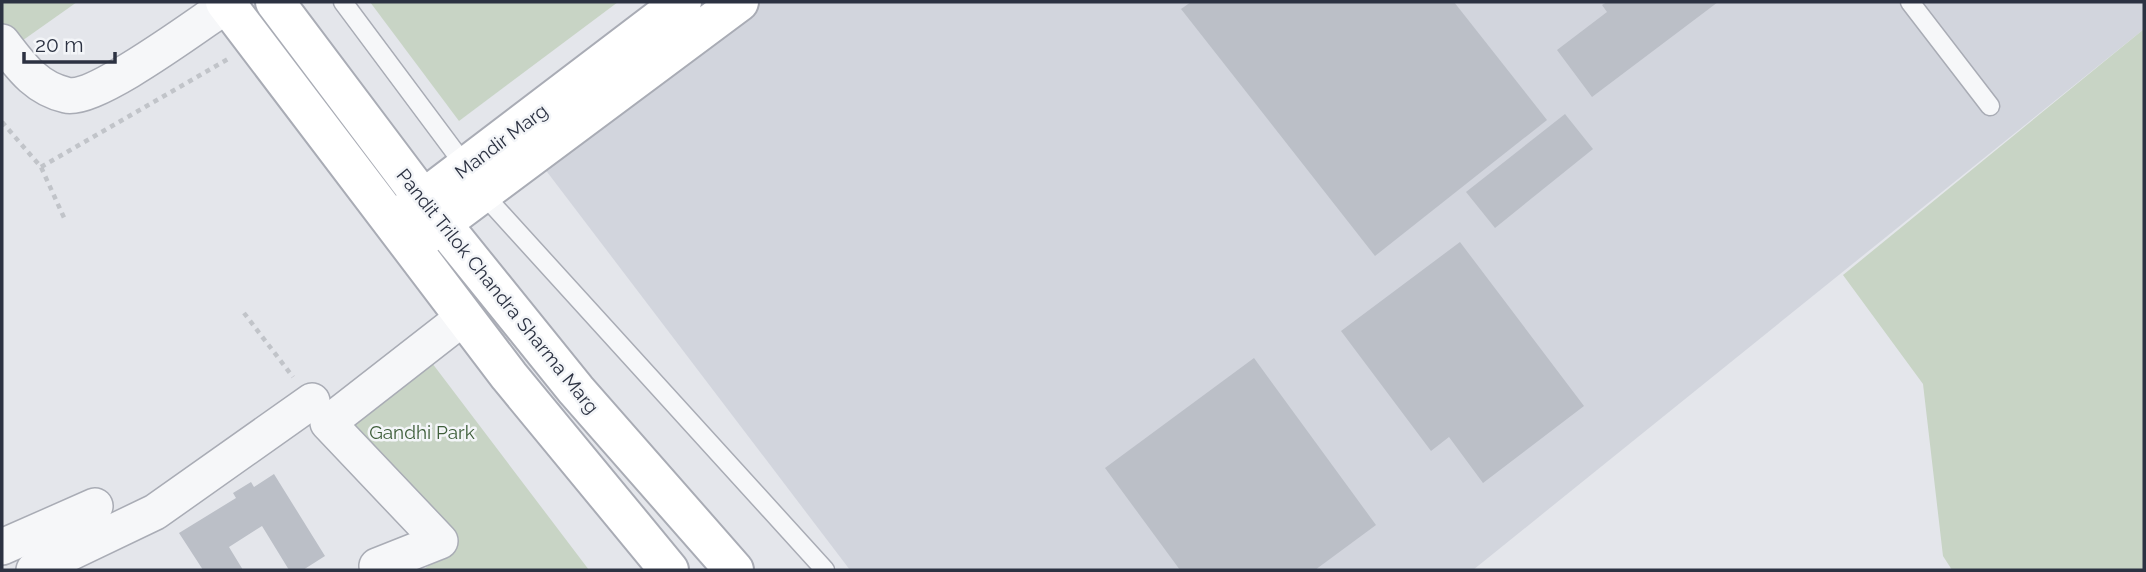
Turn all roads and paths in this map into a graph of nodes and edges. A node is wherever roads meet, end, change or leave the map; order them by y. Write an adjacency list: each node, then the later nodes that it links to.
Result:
1 (275, 2): 15 (main road, Pandit Trilok Chandra Sharma Marg)
2 (343, 2): 14 (lane)
3 (682, 2): 9 (main road)
4 (739, 2): 9 (main road)
5 (1910, 2): 10 (lane)
6 (226, 4): 7 (street); 8 (main road, Pandit Trilok Chandra Sharma Marg)
7 (2, 41)
8 (256, 43): 13 (path); 17 (main road, Pandit Trilok Chandra Sharma Marg)
9 (617, 72): 14 (main road, Mandir Marg)
10 (1990, 106)
11 (2, 122): 12 (path)
12 (4, 131): 13 (path)
13 (41, 167): 16 (path)
14 (475, 181): 15 (main road, Mandir Marg); 26 (lane)
15 (432, 212): 17 (main road, Mandir Marg); 25 (main road, Pandit Trilok Chandra Sharma Marg)
16 (66, 222)
17 (401, 234): 18 (main road, Pandit Trilok Chandra Sharma Marg)
18 (464, 317): 22 (street); 23 (main road, Pandit Trilok Chandra Sharma Marg)
19 (312, 401): 24 (street)
20 (95, 506): 21 (street)
21 (2, 547)
22 (375, 569)
23 (665, 569)
24 (34, 570)
25 (734, 570)
26 (825, 570)

